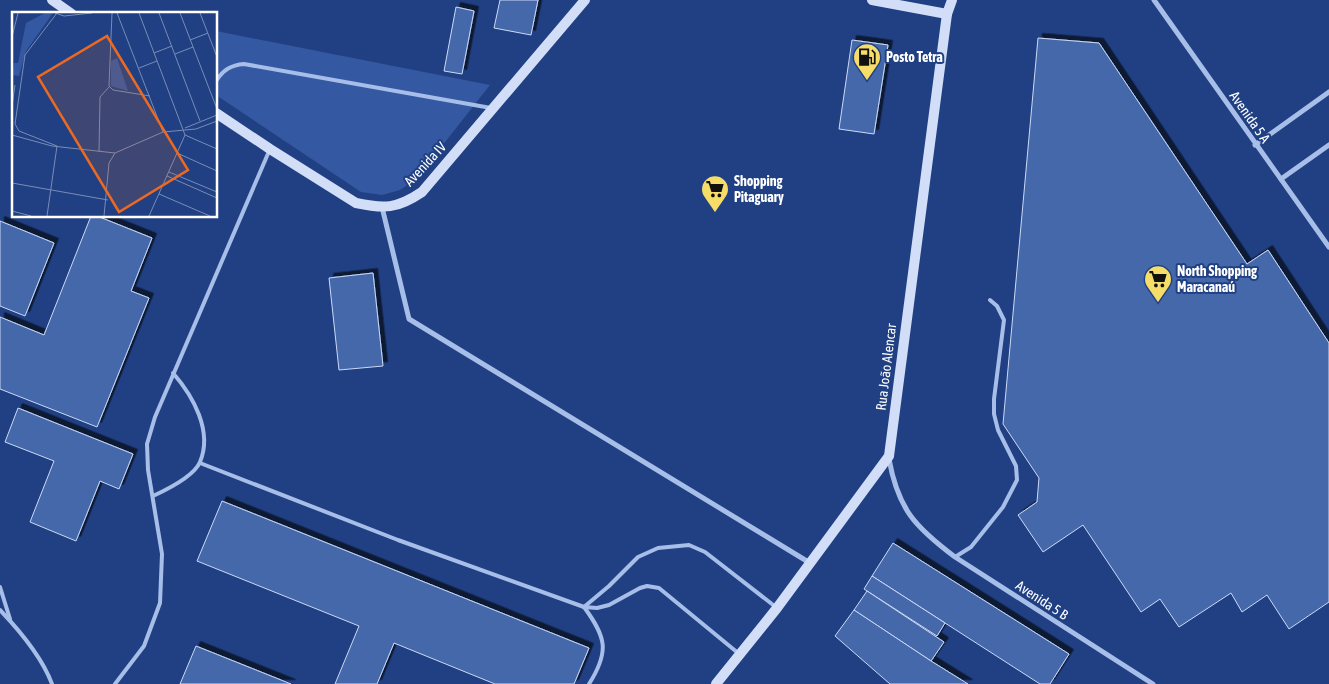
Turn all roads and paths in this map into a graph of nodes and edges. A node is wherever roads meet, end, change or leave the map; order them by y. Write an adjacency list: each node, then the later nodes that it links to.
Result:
1 (52, 0): 7 (street)
2 (584, 0): 11 (street, Avenida IV)
3 (872, 0): 8 (street)
4 (952, 0): 8 (street, Rua João Alencar)
5 (1163, 0): 6 (street)
6 (1156, 2): 13 (street, Avenida 5 A)
7 (69, 12)
8 (946, 14): 21 (street, Rua João Alencar)
9 (218, 79): 11 (lane)
10 (1329, 92): 13 (street)
11 (493, 108): 17 (street, Avenida IV)
12 (218, 114): 15 (street, Avenida IV)
13 (1255, 144): 16 (street, Avenida 5 A)
14 (1329, 145): 16 (street)
15 (270, 149): 17 (street, Avenida IV); 20 (lane)
16 (1281, 179): 18 (street, Avenida 5 A)
17 (382, 206): 25 (street)
18 (1329, 247)
19 (990, 300): 24 (lane)
20 (173, 373): 22 (lane); 23 (lane)
21 (888, 456): 24 (street, Avenida 5 B); 25 (street, Rua João Alencar)
22 (200, 463): 23 (lane); 27 (lane)
23 (153, 496): 33 (lane)
24 (955, 558): 36 (street, Avenida 5 B)
25 (810, 562): 28 (street, Rua João Alencar)
26 (0, 587): 30 (lane)
27 (584, 607): 28 (lane); 31 (lane); 34 (lane)
28 (777, 608): 31 (street, Rua João Alencar)
29 (0, 610): 30 (lane)
30 (10, 621): 32 (lane)
31 (740, 655): 35 (street, Rua João Alencar)
32 (52, 684)
33 (115, 684)
34 (590, 684)
35 (716, 684)
36 (1153, 684)

